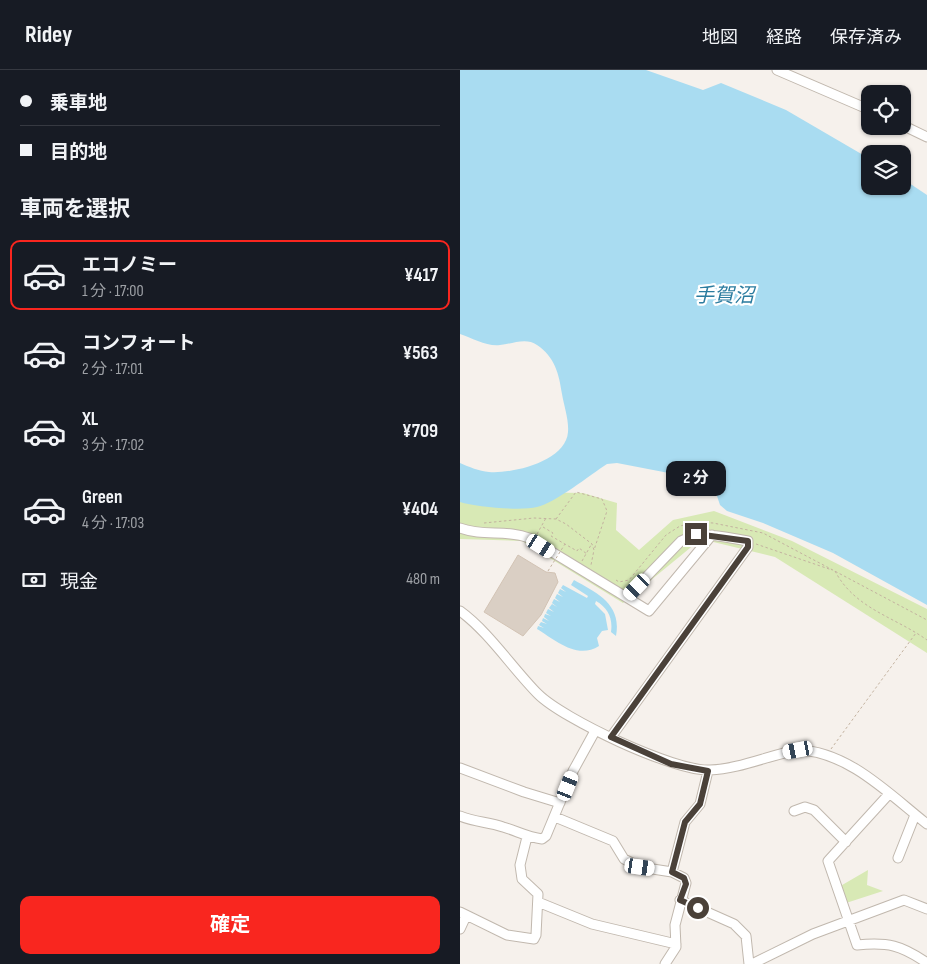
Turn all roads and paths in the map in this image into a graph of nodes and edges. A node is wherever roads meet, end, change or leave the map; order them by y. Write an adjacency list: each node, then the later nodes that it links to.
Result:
1 (778, 70): 2 (street)
2 (861, 106)
3 (911, 129): 4 (street)
4 (927, 137)
5 (546, 518): 6 (path); 7 (path); 8 (path)
6 (556, 519): 14 (path); 15 (path)
7 (478, 524)
8 (542, 527): 10 (path); 13 (path)
9 (460, 528): 22 (street)
10 (537, 534)
11 (712, 536): 12 (street); 22 (street); 22 (street)
12 (748, 541): 19 (path); 28 (street)
13 (565, 544): 16 (path); 20 (path, bridge)
14 (592, 544): 15 (path); 16 (path)
15 (594, 550): 18 (path)
16 (587, 554): 17 (path)
17 (582, 561)
18 (591, 566)
19 (835, 570): 21 (path); 24 (path); 25 (path)
20 (548, 571)
21 (612, 578)
22 (627, 597)
23 (460, 611): 27 (street)
24 (927, 620)
25 (916, 632): 26 (path); 29 (path)
26 (927, 640)
27 (595, 731): 28 (street); 33 (street)
28 (611, 737): 31 (street)
29 (827, 755): 31 (street); 32 (street)
30 (460, 768): 33 (street)
31 (708, 771): 42 (street)
32 (889, 794): 35 (street); 40 (street)
33 (560, 803): 37 (street)
34 (794, 811): 40 (street)
35 (915, 815): 38 (street); 41 (street)
36 (460, 816): 39 (street)
37 (554, 817): 39 (street); 42 (street)
38 (927, 824)
39 (527, 837): 44 (street)
40 (846, 842): 47 (street)
41 (898, 858)
42 (672, 872): 43 (street)
43 (680, 900): 49 (street); 52 (street)
44 (538, 902): 46 (street); 49 (street)
45 (927, 909): 47 (street)
46 (463, 914): 48 (street)
47 (849, 921): 50 (street); 52 (street)
48 (460, 929)
49 (676, 944): 51 (street)
50 (927, 962)
51 (665, 964)
52 (750, 964)

